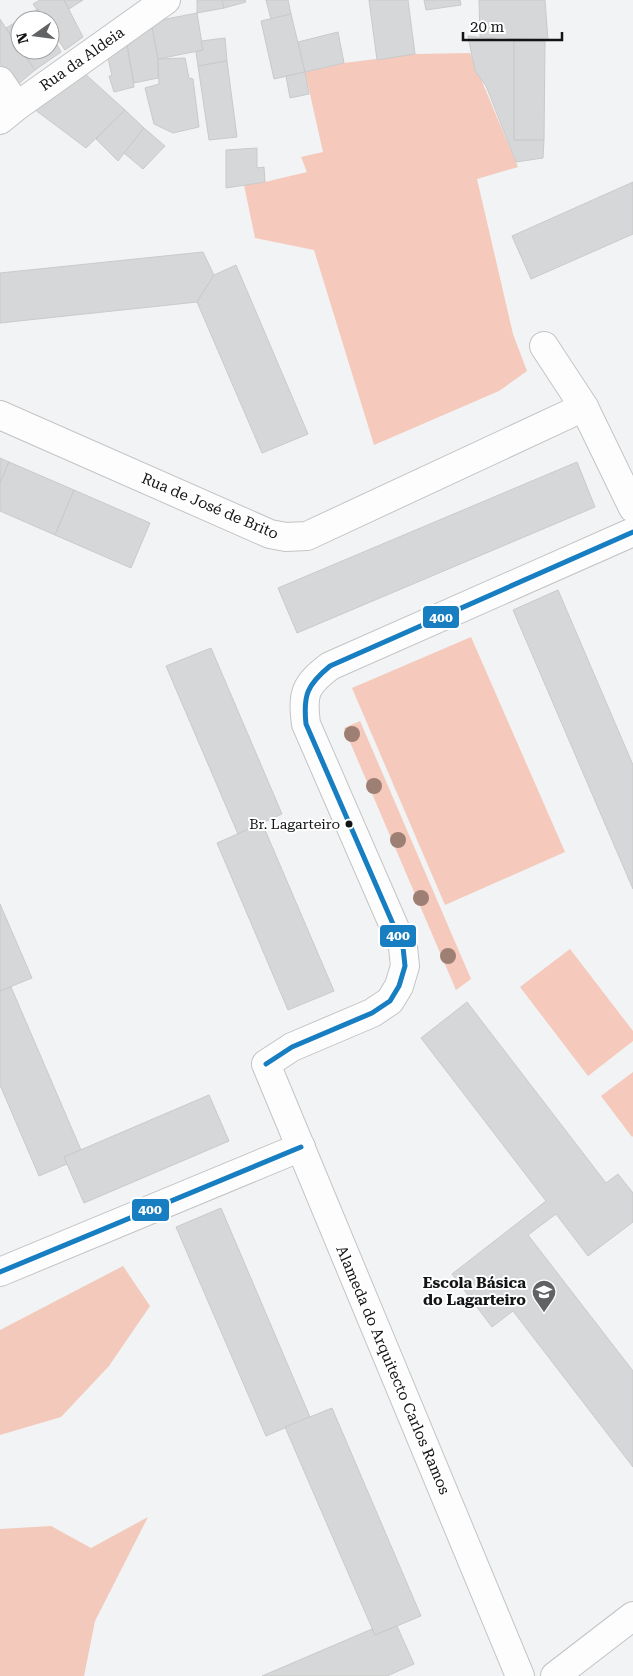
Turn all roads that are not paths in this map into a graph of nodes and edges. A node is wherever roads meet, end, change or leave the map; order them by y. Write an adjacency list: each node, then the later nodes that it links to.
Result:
1 (166, 0): 3 (street, Rua da Aldeia)
2 (0, 82): 3 (street)
3 (8, 113)
4 (544, 346): 5 (street)
5 (584, 407): 6 (street, Rua de José de Brito); 7 (street)
6 (0, 416)
7 (633, 508)
8 (633, 532): 9 (street, Alameda do Arquitecto Carlos Ramos)
9 (301, 1148): 10 (street); 12 (street, Alameda do Arquitecto Carlos Ramos)
10 (0, 1272)
11 (633, 1616): 13 (street)
12 (520, 1676)
13 (555, 1676)

